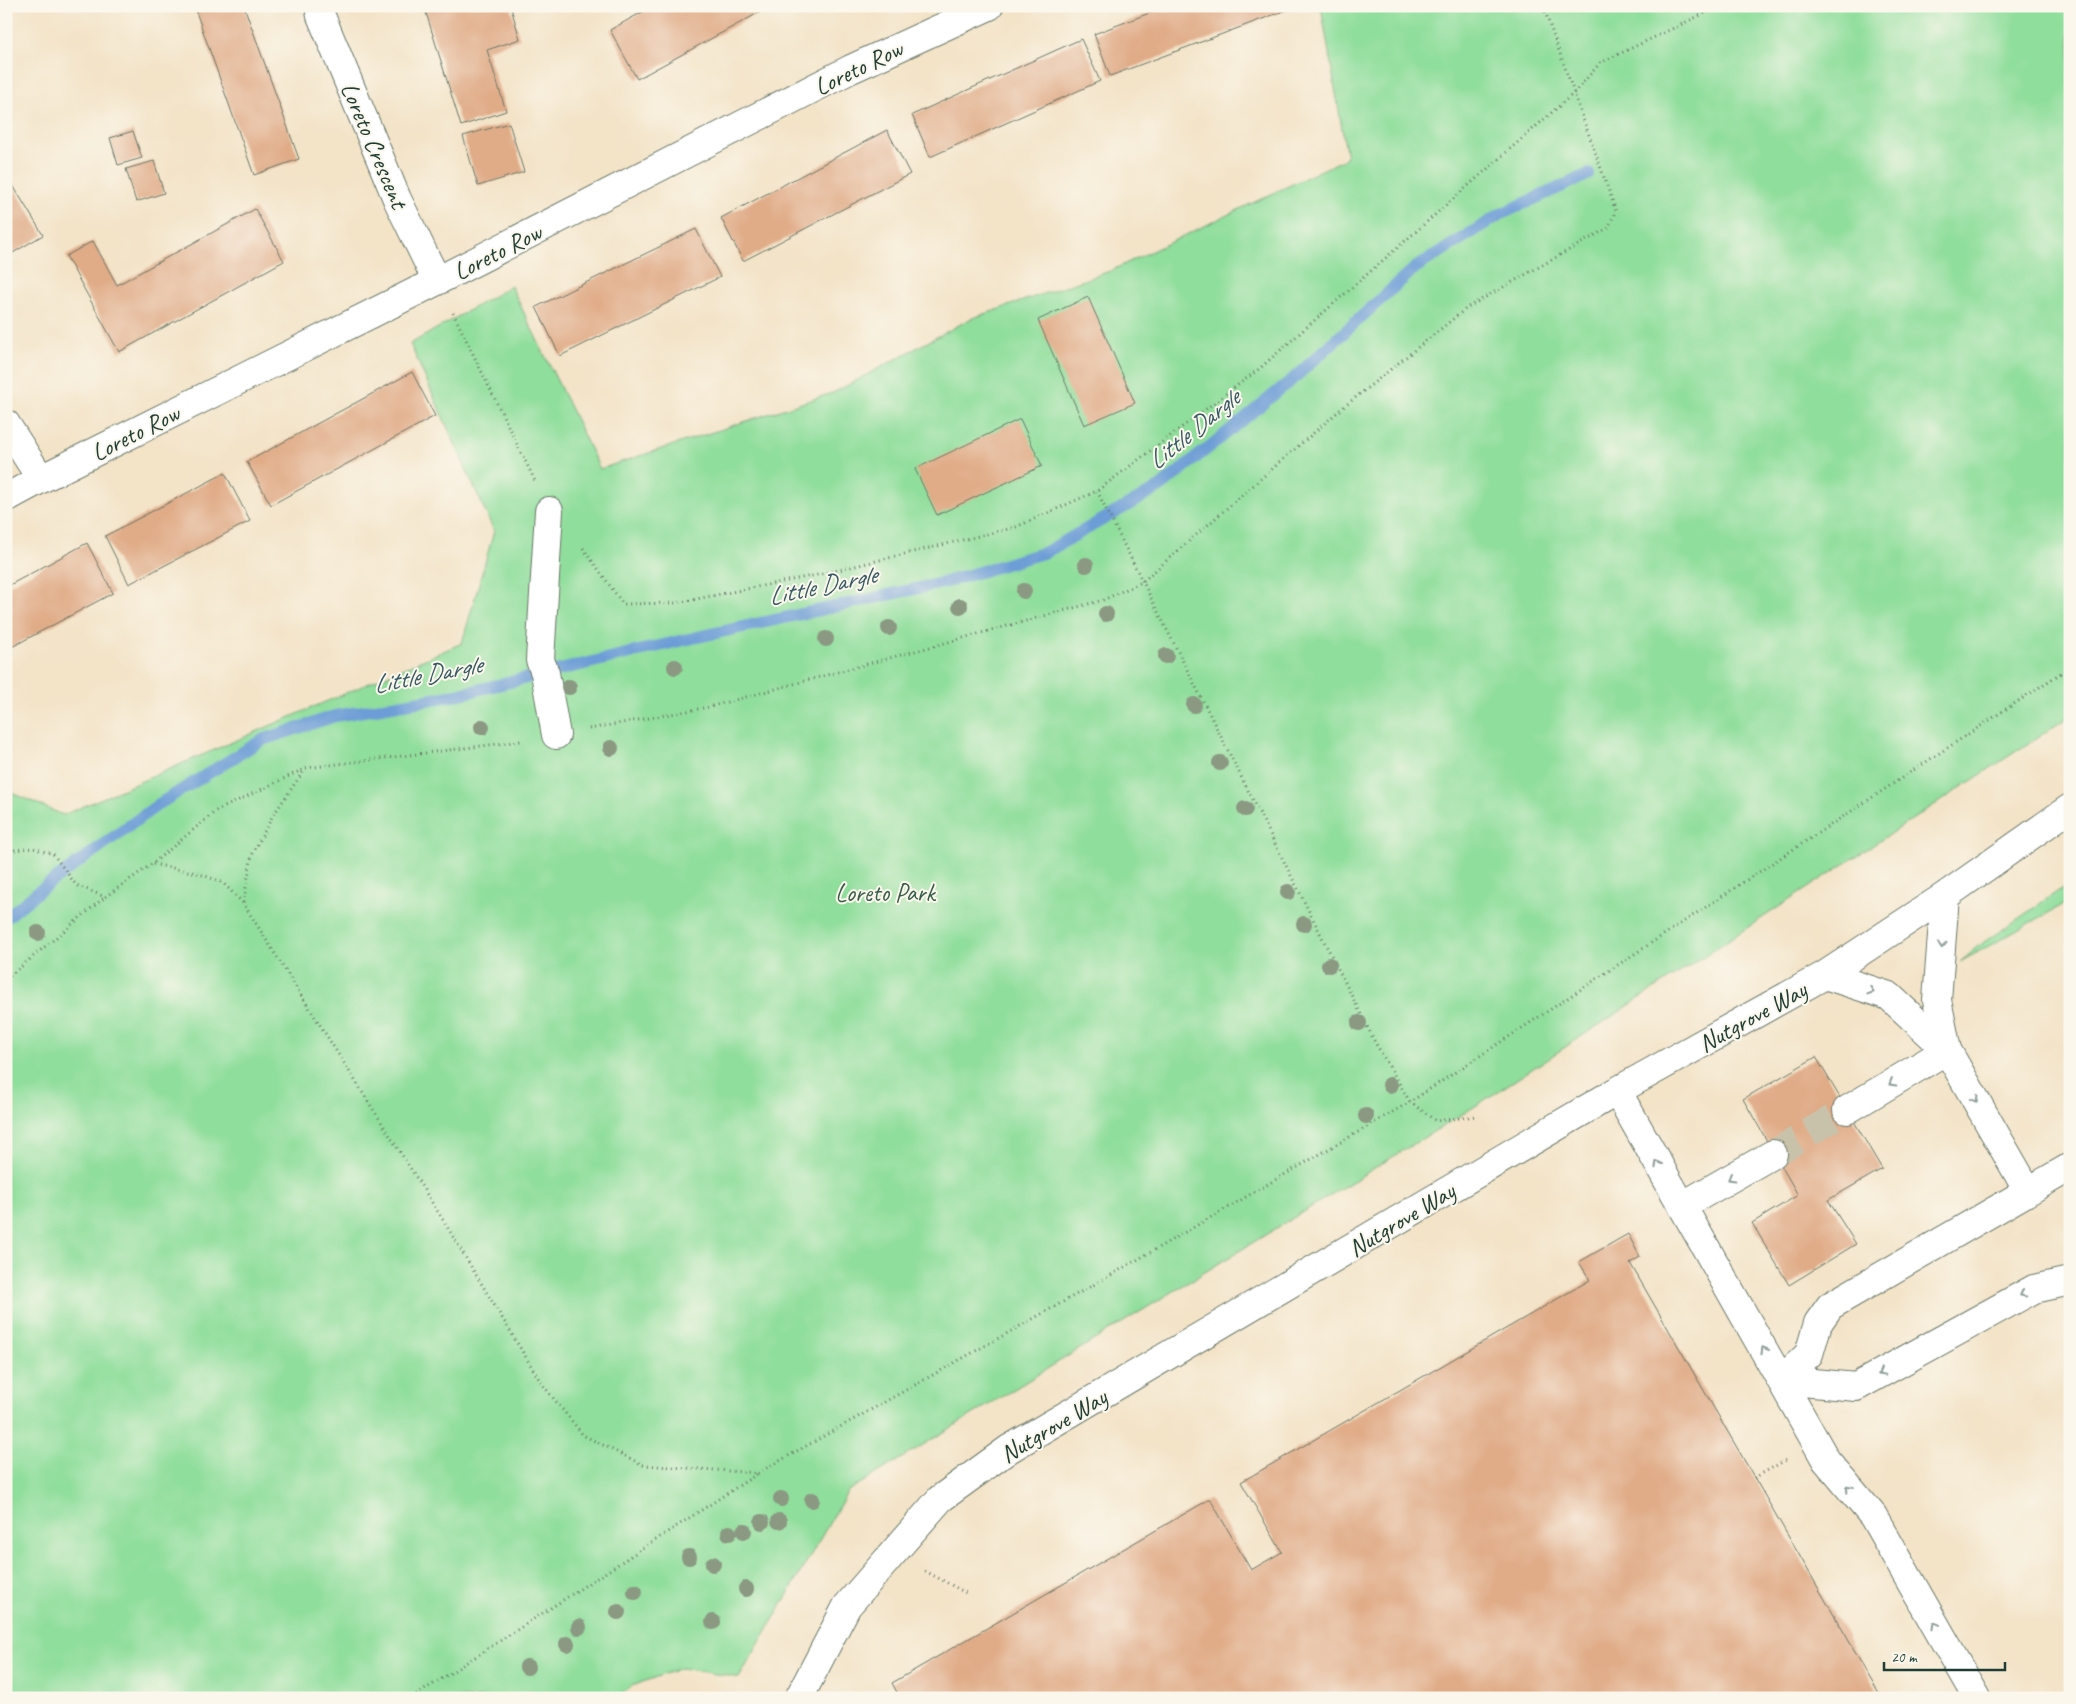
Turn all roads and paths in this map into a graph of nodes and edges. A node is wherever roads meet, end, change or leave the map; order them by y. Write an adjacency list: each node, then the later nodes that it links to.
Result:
1 (319, 6): 6 (street, Loreto Crescent)
2 (989, 6): 6 (street, Loreto Row)
3 (1543, 6): 5 (path)
4 (1720, 6): 5 (path)
5 (1574, 93): 9 (path); 12 (path)
6 (437, 282): 8 (street, Loreto Row); 11 (path)
7 (6, 424): 8 (street)
8 (41, 479): 10 (street, Loreto Row)
9 (1097, 491): 11 (path); 12 (path)
10 (6, 498)
11 (549, 511): 14 (street)
12 (1142, 582): 14 (path); 26 (path)
13 (2070, 667): 26 (path)
14 (556, 735): 15 (path)
15 (306, 768): 18 (path); 21 (path)
16 (2070, 808): 19 (street, Nutgrove Way)
17 (6, 856): 20 (path)
18 (152, 864): 20 (path); 21 (path)
19 (1945, 896): 22 (street, Nutgrove Way); 24 (street, one-way to 24)
20 (105, 897): 23 (path)
21 (244, 903): 35 (path)
22 (1825, 975): 24 (street, one-way to 24); 25 (street, Nutgrove Way)
23 (6, 979)
24 (1947, 1050): 27 (street, one-way to 27); 31 (street, one-way to 31)
25 (1617, 1091): 32 (street, one-way to 25); 39 (street, Nutgrove Way)
26 (1410, 1102): 28 (path); 35 (path)
27 (1847, 1110)
28 (1476, 1116)
29 (1773, 1154): 32 (street, one-way to 32)
30 (2070, 1167): 31 (street)
31 (2028, 1191): 34 (street)
32 (1682, 1206): 34 (street, one-way to 32)
33 (2069, 1281): 34 (street, one-way to 34)
34 (1781, 1380): 40 (street, one-way to 34)
35 (758, 1473): 38 (path)
36 (923, 1569): 37 (path)
37 (968, 1594)
38 (412, 1698)
39 (799, 1698)
40 (1977, 1698)

